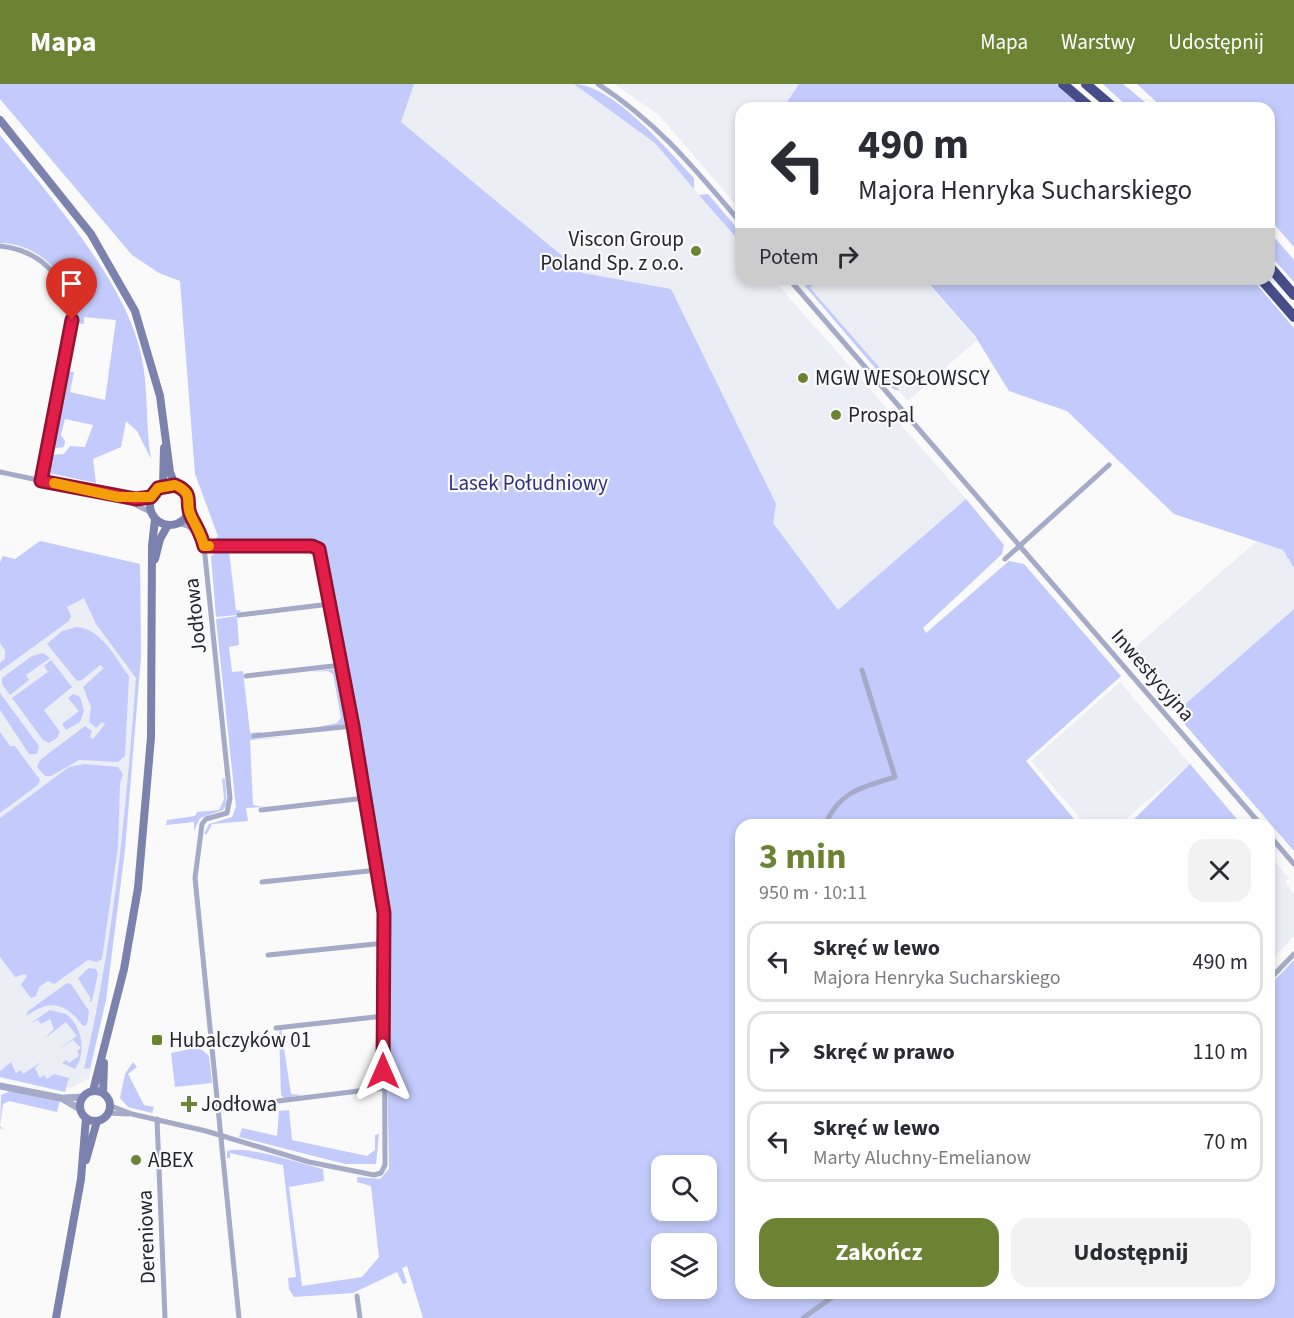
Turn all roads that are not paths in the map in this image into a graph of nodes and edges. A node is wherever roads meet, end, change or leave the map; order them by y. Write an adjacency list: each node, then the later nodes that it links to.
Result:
1 (598, 84): 7 (street)
2 (1063, 84): 4 (highway)
3 (1086, 84): 5 (highway)
4 (1084, 102)
5 (1107, 102)
6 (0, 120): 14 (main road)
7 (735, 216)
8 (0, 246): 17 (street)
9 (1275, 273): 12 (highway)
10 (794, 285): 28 (street, Inwestycyjna)
11 (1267, 285): 13 (highway)
12 (1294, 295)
13 (1294, 317)
14 (165, 437): 18 (main road); 19 (main road)
15 (1109, 465): 28 (street)
16 (0, 472): 17 (street)
17 (41, 481): 20 (street)
18 (175, 485): 19 (main road); 22 (main road)
19 (163, 486): 21 (main road)
20 (118, 497): 21 (street); 23 (street)
21 (151, 497): 23 (main road)
22 (189, 513): 24 (main road); 26 (street, Jodłowa)
23 (153, 516): 25 (main road); 30 (main road)
24 (178, 524): 25 (main road); 26 (street)
25 (168, 525): 30 (main road)
26 (202, 537): 27 (street, Jodłowa)
27 (204, 546): 31 (street); 65 (street, Jodłowa)
28 (1020, 546): 29 (street); 41 (street, Inwestycyjna)
29 (1005, 559)
30 (154, 566): 52 (main road)
31 (330, 604): 32 (street); 33 (street)
32 (239, 615)
33 (342, 665): 35 (street); 36 (street)
34 (862, 670): 40 (street)
35 (246, 676)
36 (353, 726): 37 (street); 38 (street)
37 (254, 736)
38 (365, 798): 39 (street); 44 (street)
39 (261, 810)
40 (828, 819)
41 (1256, 819)
42 (1275, 842): 43 (street)
43 (1294, 864)
44 (378, 870): 45 (street); 46 (street)
45 (262, 882)
46 (385, 943): 48 (street); 50 (street)
47 (1294, 954): 49 (street)
48 (268, 955)
49 (1275, 974)
50 (384, 1016): 51 (street); 54 (street)
51 (276, 1028)
52 (104, 1050): 55 (main road); 56 (main road)
53 (0, 1086): 58 (street)
54 (383, 1088): 59 (street); 65 (street)
55 (93, 1091): 56 (main road); 57 (main road)
56 (103, 1093): 61 (main road)
57 (83, 1097): 58 (street); 60 (main road)
58 (61, 1098): 60 (street)
59 (278, 1101)
60 (80, 1109): 62 (main road)
61 (110, 1109): 63 (street); 64 (main road)
62 (86, 1118): 64 (main road); 66 (main road)
63 (157, 1119): 65 (street); 70 (street, Dereniowa)
64 (97, 1121): 66 (main road)
65 (221, 1136): 71 (street, Jodłowa)
66 (81, 1179): 69 (main road)
67 (357, 1296): 72 (street)
68 (830, 1299): 73 (street)
69 (56, 1318)
70 (165, 1318)
71 (239, 1318)
72 (360, 1318)
73 (803, 1318)

